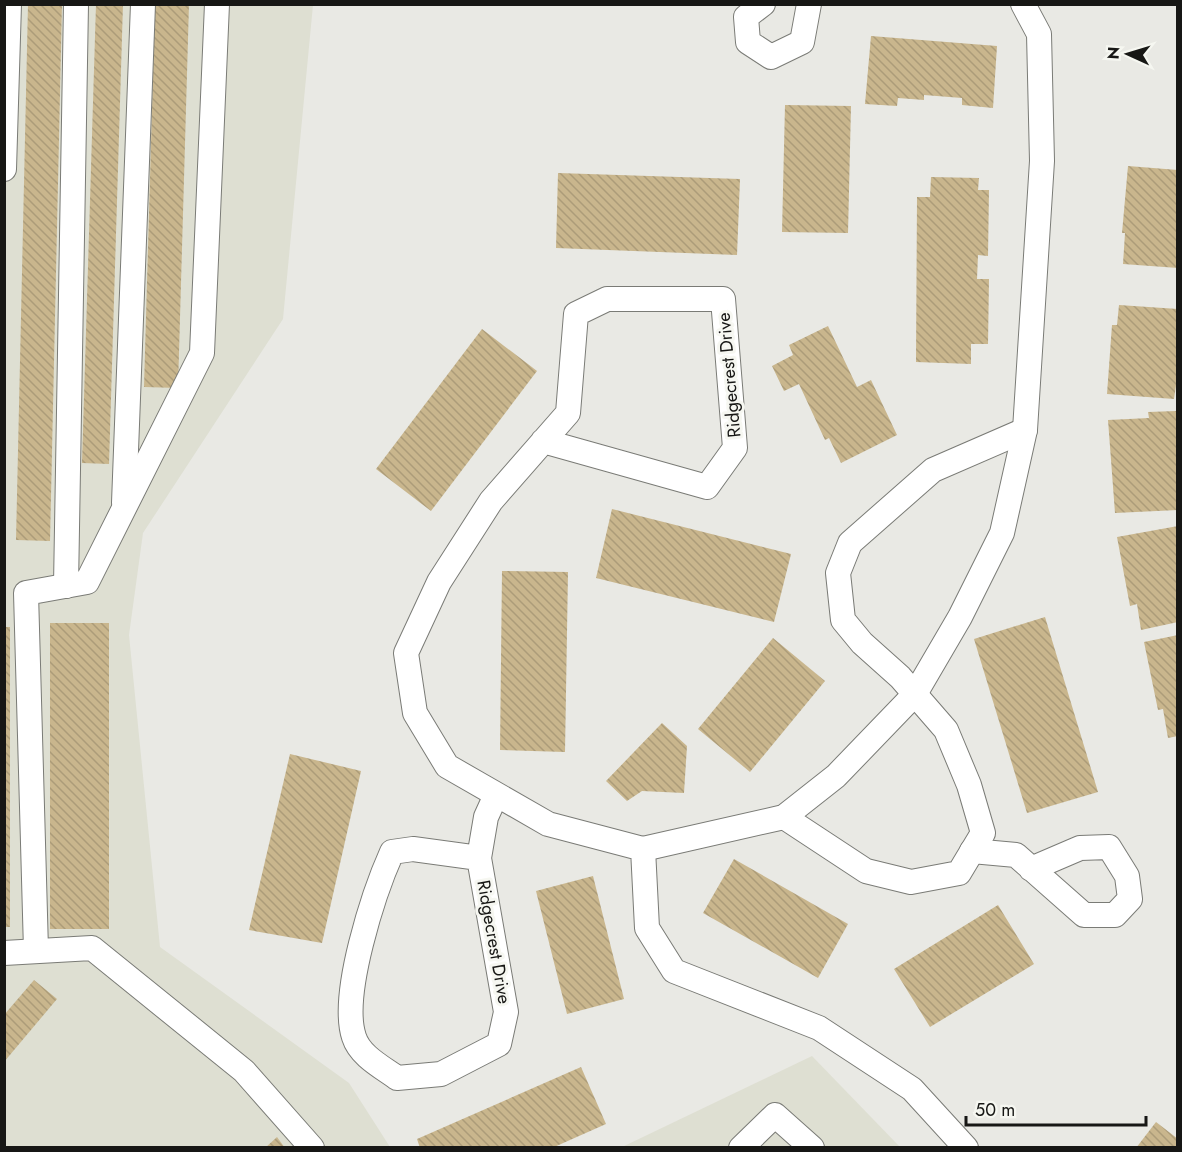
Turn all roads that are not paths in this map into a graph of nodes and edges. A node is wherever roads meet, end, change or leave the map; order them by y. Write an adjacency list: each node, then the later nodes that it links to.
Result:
1 (9, 4): 8 (street)
2 (76, 4): 12 (street)
3 (143, 4): 11 (street)
4 (218, 4): 11 (street)
5 (763, 4): 6 (street)
6 (809, 4)
7 (1023, 4): 9 (street, Ridgecrest Drive)
8 (4, 169)
9 (1025, 430): 14 (street, Ridgecrest Drive); 14 (street)
10 (543, 441): 10 (street, Ridgecrest Drive); 15 (street, Ridgecrest Drive)
11 (123, 510): 12 (street)
12 (66, 586): 13 (street)
13 (15, 593): 21 (street)
14 (915, 694): 16 (street, Ridgecrest Drive); 18 (street)
15 (496, 795): 17 (street, Ridgecrest Drive); 19 (street, Ridgecrest Drive)
16 (784, 817): 17 (street, Ridgecrest Drive); 18 (street)
17 (643, 849): 26 (street)
18 (972, 851): 20 (street)
19 (479, 858): 19 (street, Ridgecrest Drive)
20 (1031, 869)
21 (36, 950): 22 (street); 23 (street)
22 (4, 953)
23 (312, 1148)
24 (741, 1148): 25 (street)
25 (812, 1148)
26 (966, 1148)

